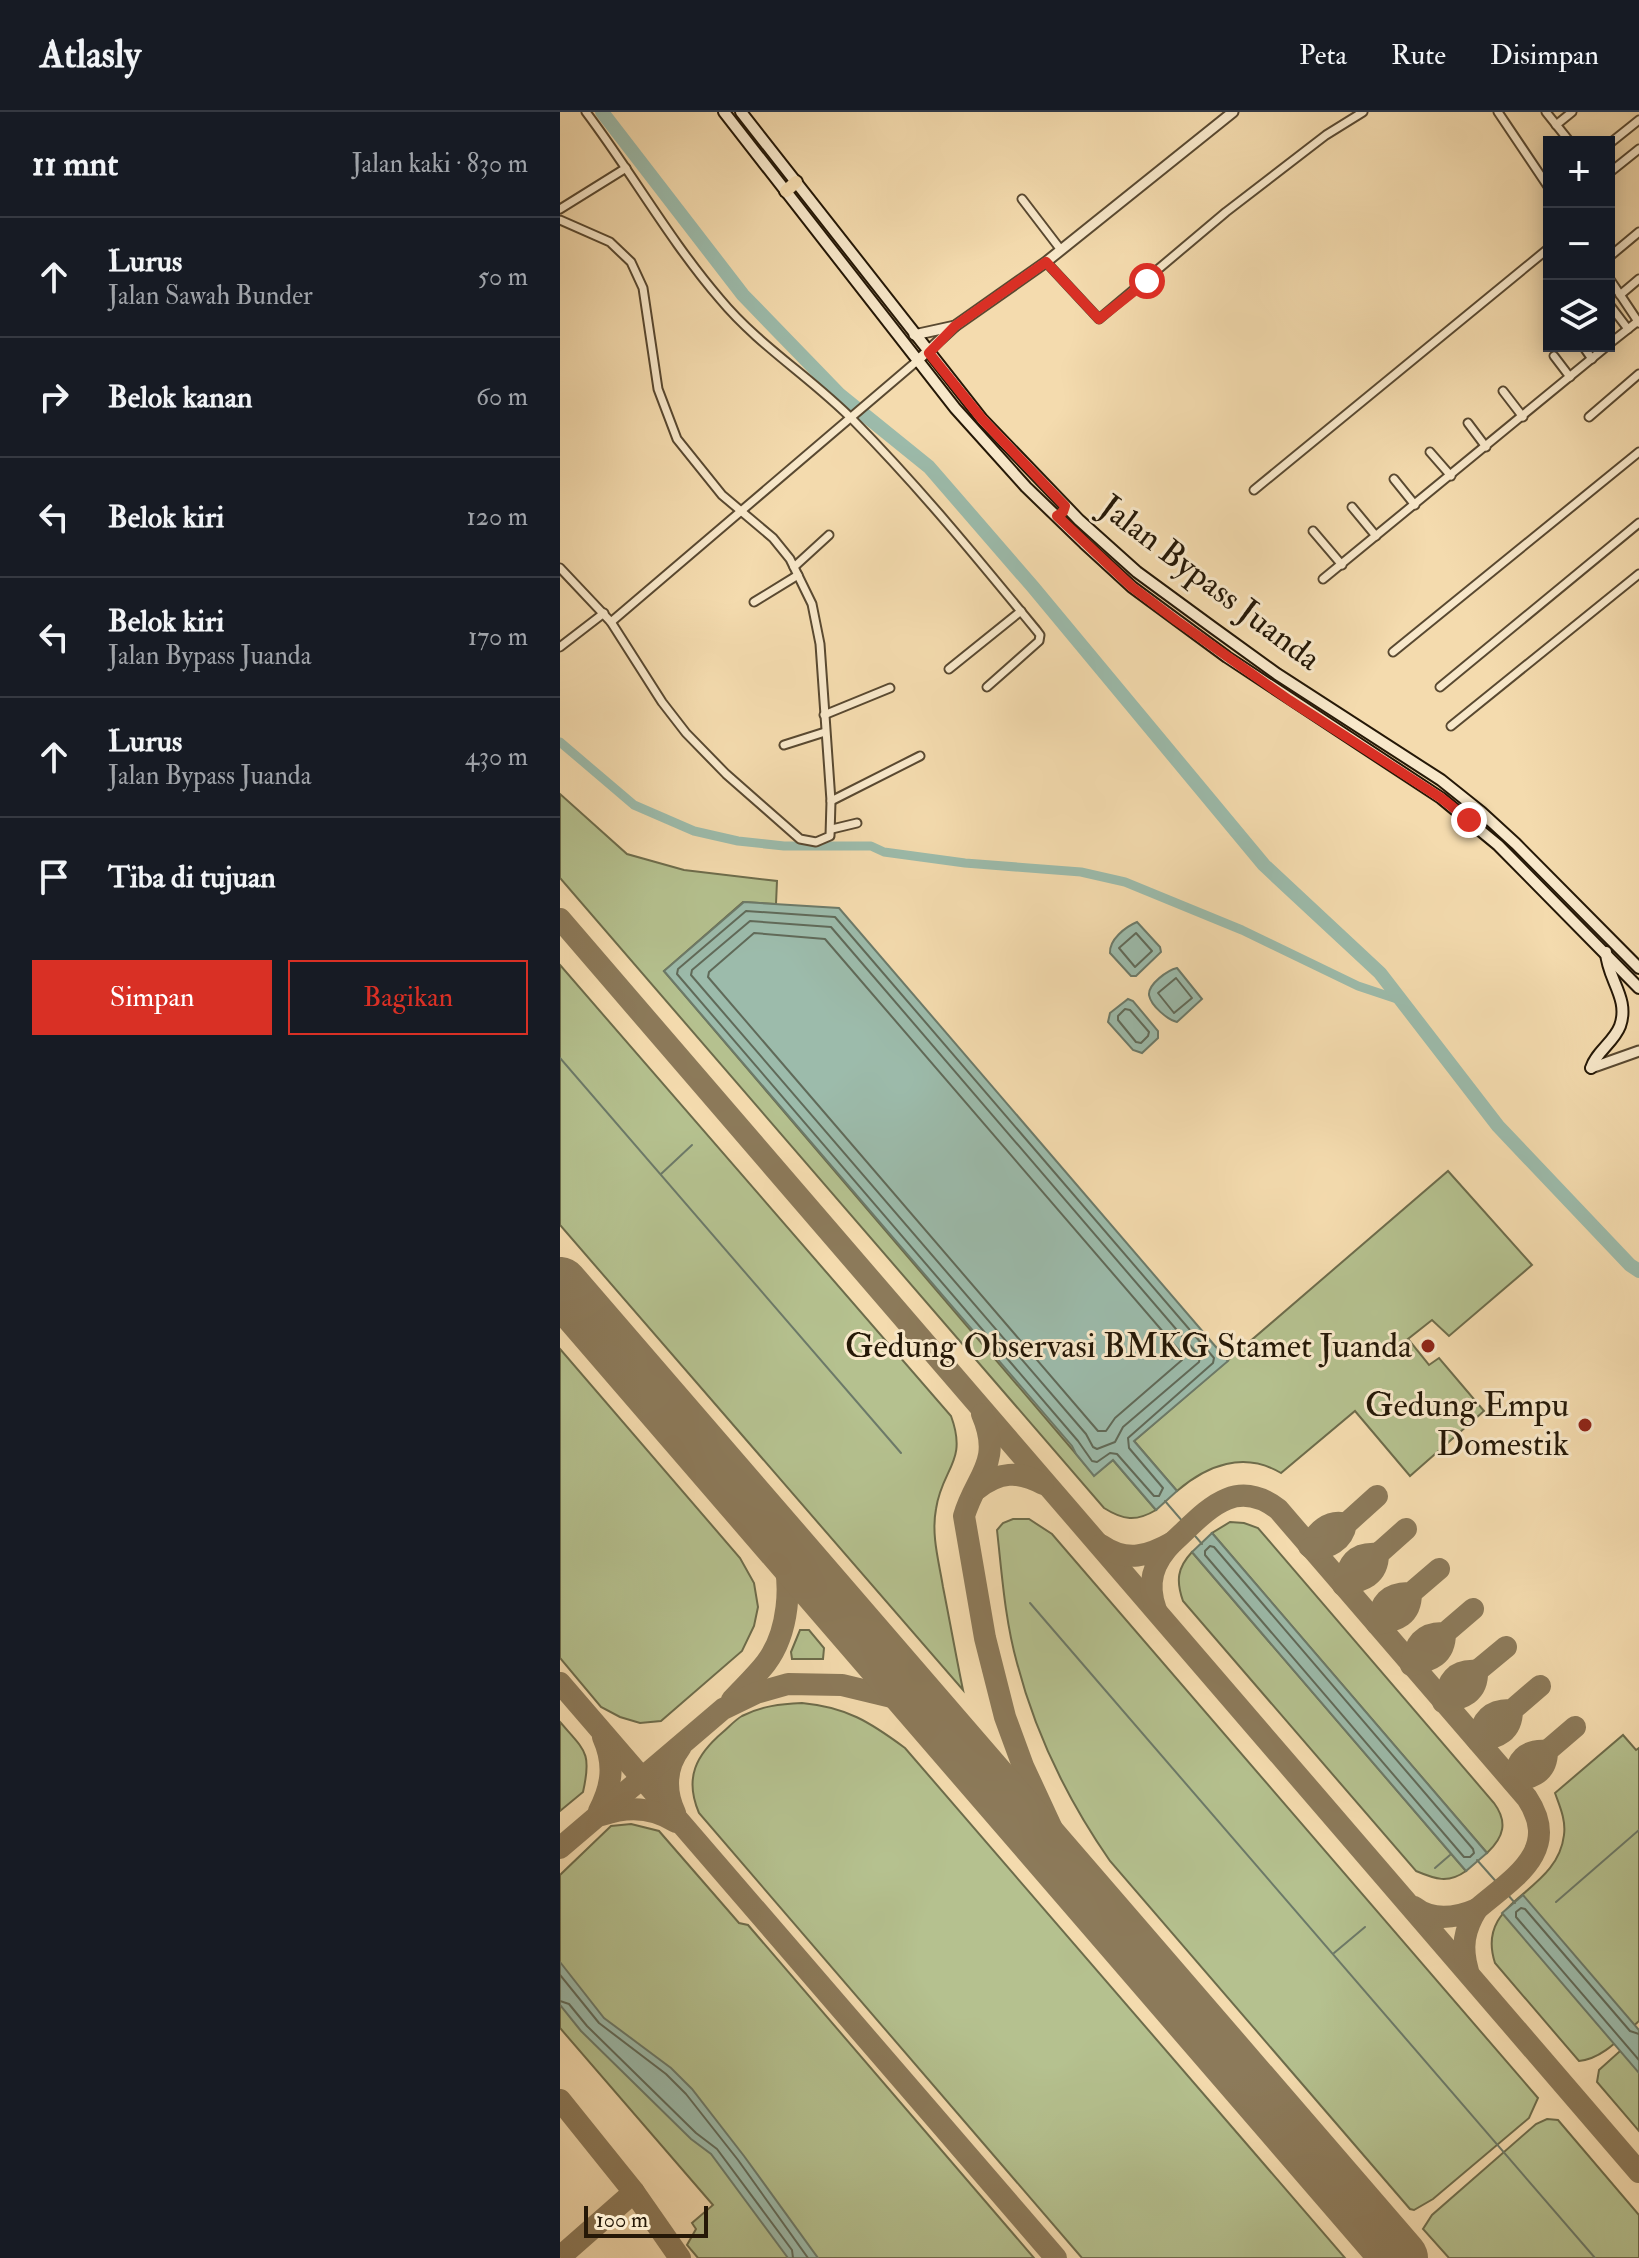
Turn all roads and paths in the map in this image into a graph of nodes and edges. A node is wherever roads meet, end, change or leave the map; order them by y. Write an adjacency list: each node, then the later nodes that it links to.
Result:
1 (586, 112): 14 (street)
2 (724, 112): 17 (main road, Jalan Bypass Juanda)
3 (741, 112): 17 (main road, Jalan Bypass Juanda)
4 (1233, 112): 22 (street)
5 (1363, 112): 25 (street)
6 (1498, 112): 16 (street)
7 (1546, 112): 10 (street)
8 (1572, 112): 10 (street)
9 (1639, 120): 12 (street)
10 (1556, 125): 11 (street)
11 (1565, 136)
12 (1615, 139)
13 (1639, 149): 15 (street)
14 (626, 168): 19 (street); 44 (street)
15 (1615, 168)
16 (1543, 179)
17 (791, 186): 33 (main road, Jalan Bypass Juanda); 40 (main road, Jalan Bypass Juanda)
18 (1022, 199): 22 (street)
19 (560, 209)
20 (560, 220): 57 (street)
21 (1639, 232): 23 (street)
22 (1061, 250): 25 (street)
23 (1615, 252)
24 (1543, 253): 53 (street)
25 (1046, 262): 31 (street)
26 (1639, 279): 28 (street)
27 (1610, 280): 28 (street)
28 (1620, 295): 30 (street)
29 (1615, 312): 32 (street)
30 (1638, 322): 32 (street)
31 (955, 326): 33 (street); 37 (street)
32 (1628, 329): 34 (street)
33 (914, 335): 37 (main road, Jalan Bypass Juanda)
34 (1615, 339)
35 (1587, 352): 39 (street)
36 (1600, 352): 39 (street)
37 (929, 353): 40 (street); 55 (main road, Jalan Bypass Juanda)
38 (1554, 356): 42 (street)
39 (1592, 359): 42 (street)
40 (917, 361): 44 (street); 58 (main road, Jalan Bypass Juanda)
41 (1639, 374): 46 (street)
42 (1570, 377): 45 (street)
43 (1503, 391): 45 (street)
44 (853, 417): 57 (street); 70 (street)
45 (1523, 417): 48 (street)
46 (1589, 417)
47 (1468, 423): 48 (street)
48 (1486, 447): 51 (street)
49 (1430, 452): 51 (street)
50 (1639, 452): 74 (street)
51 (1451, 476): 54 (street)
52 (1394, 479): 54 (street)
53 (1254, 490)
54 (1415, 505): 62 (street)
55 (1065, 506): 58 (main road); 88 (main road, Jalan Bypass Juanda)
56 (1352, 507): 62 (street)
57 (741, 511): 64 (street); 72 (street)
58 (1057, 516): 87 (main road, Jalan Bypass Juanda)
59 (1639, 523): 77 (street)
60 (1313, 531): 63 (street)
61 (829, 535): 64 (street)
62 (1376, 536): 63 (street)
63 (1342, 565): 68 (street)
64 (794, 567): 67 (street)
65 (560, 568): 71 (street)
66 (1639, 574): 80 (street)
67 (798, 575): 69 (street); 79 (street)
68 (1323, 579)
69 (754, 602)
70 (1021, 611): 75 (street); 76 (street)
71 (604, 613): 72 (street); 73 (street)
72 (611, 622): 86 (street)
73 (560, 647)
74 (1393, 652)
75 (949, 669)
76 (987, 687)
77 (1440, 687)
78 (890, 688): 79 (street)
79 (824, 715): 81 (street)
80 (1451, 726)
81 (825, 732): 82 (street); 84 (street)
82 (784, 745)
83 (920, 756): 84 (street)
84 (831, 801): 86 (street)
85 (857, 823): 86 (street)
86 (832, 829)
87 (1606, 952): 89 (main road, Jalan Bypass Juanda); 91 (main road)
88 (1639, 968)
89 (1639, 988)
90 (1639, 1051): 91 (street)
91 (1591, 1068)

